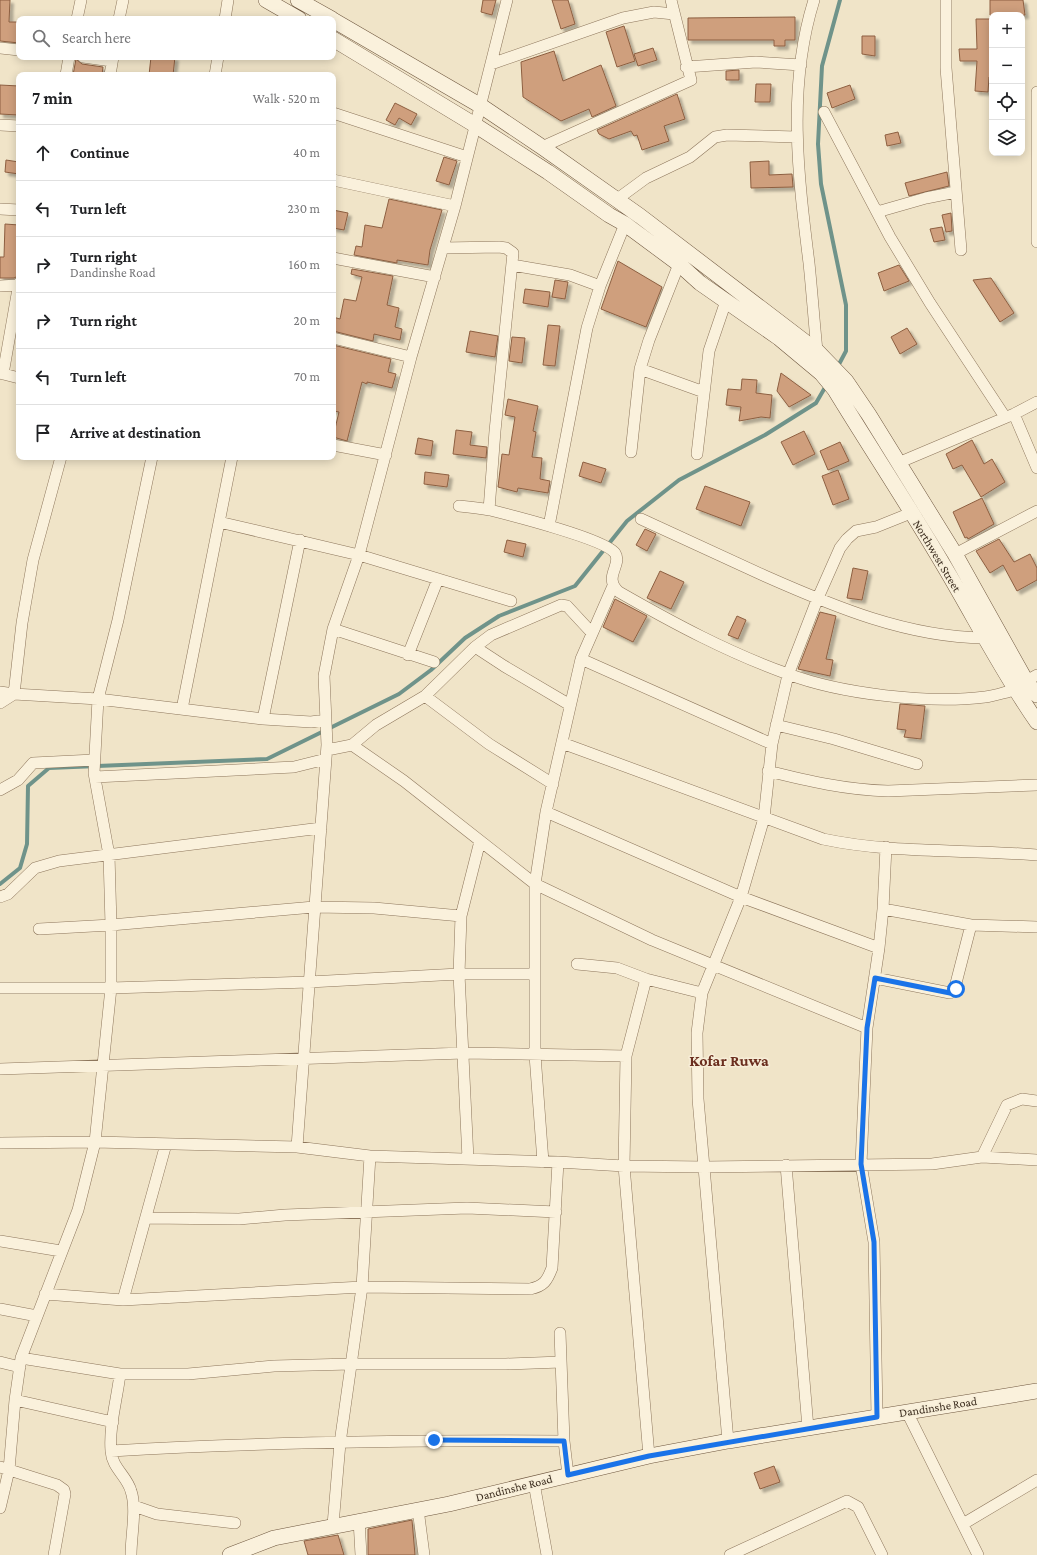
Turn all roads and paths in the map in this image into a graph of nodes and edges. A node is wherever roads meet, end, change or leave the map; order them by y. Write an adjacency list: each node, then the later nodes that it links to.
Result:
1 (81, 0): 11 (street)
2 (123, 0): 12 (street)
3 (228, 0): 13 (street)
4 (266, 0): 14 (main road)
5 (298, 0): 15 (main road)
6 (507, 0): 23 (street)
7 (671, 0): 10 (street)
8 (814, 0): 24 (street)
9 (946, 0): 41 (street)
10 (674, 14): 23 (street); 25 (street)
11 (78, 16)
12 (120, 16)
13 (225, 16)
14 (294, 16)
15 (327, 16)
16 (336, 21): 30 (main road)
17 (336, 41): 34 (main road)
18 (0, 48): 19 (street)
19 (16, 50)
20 (68, 60): 26 (street)
21 (112, 60): 27 (street)
22 (218, 60): 28 (street)
23 (491, 64): 30 (street)
24 (801, 65): 25 (street); 36 (street)
25 (686, 67): 37 (street)
26 (66, 72)
27 (110, 72)
28 (216, 72)
29 (1037, 92): 39 (street)
30 (481, 106): 34 (street); 37 (main road)
31 (824, 112): 46 (street)
32 (336, 114): 38 (street)
33 (0, 124): 35 (street)
34 (475, 125): 38 (street); 47 (main road)
35 (16, 126)
36 (796, 137): 42 (street); 61 (street)
37 (542, 147): 42 (main road)
38 (467, 157): 43 (street)
39 (1037, 168): 48 (street)
40 (336, 181): 43 (street)
41 (956, 192): 46 (street); 50 (street)
42 (616, 200): 61 (main road)
43 (455, 206): 49 (street)
44 (0, 209): 45 (street)
45 (16, 210)
46 (877, 212): 70 (street)
47 (625, 224): 53 (main road); 57 (street)
48 (1037, 240)
49 (443, 248): 52 (street); 54 (street)
50 (961, 250)
51 (336, 259): 54 (street)
52 (512, 264): 57 (street); 81 (street)
53 (679, 264): 59 (main road); 63 (street)
54 (435, 277): 62 (street)
55 (16, 284): 56 (street)
56 (0, 286)
57 (600, 286): 86 (street)
58 (16, 299): 65 (street)
59 (726, 301): 64 (main road); 68 (street)
60 (336, 339): 62 (street)
61 (817, 350): 64 (main road)
62 (411, 357): 74 (street)
63 (640, 369): 68 (street); 72 (street)
64 (826, 369): 67 (main road)
65 (1, 373): 66 (street)
66 (16, 377)
67 (840, 386): 78 (main road, Northwest Street); 83 (main road, Northwest Street)
68 (704, 392): 73 (street)
69 (1037, 402): 70 (street)
70 (1009, 416): 78 (street); 79 (street)
71 (336, 446): 74 (street)
72 (631, 452)
73 (697, 454)
74 (386, 455): 89 (street)
75 (60, 460): 104 (street)
76 (151, 460): 107 (street)
77 (231, 460): 85 (street)
78 (898, 463): 88 (main road, Northwest Street)
79 (1037, 468)
80 (459, 506): 81 (street)
81 (489, 510): 86 (street)
82 (1037, 511): 88 (street)
83 (911, 513): 92 (street); 96 (main road, Northwest Street)
84 (641, 519): 92 (street)
85 (219, 522): 87 (street); 110 (street)
86 (549, 526): 91 (street)
87 (300, 540): 89 (street); 111 (street)
88 (955, 554): 102 (main road, Northwest Street)
89 (359, 555): 90 (street); 94 (street)
90 (438, 579): 93 (street); 98 (street)
91 (613, 586): 95 (street); 101 (street)
92 (817, 600): 96 (street); 101 (street)
93 (511, 601)
94 (333, 629): 98 (street); 112 (street)
95 (592, 633): 97 (street); 99 (street)
96 (984, 638): 102 (main road, Northwest Street)
97 (475, 647): 106 (street); 109 (street)
98 (408, 655): 100 (street)
99 (581, 659): 109 (street); 116 (street)
100 (434, 662)
101 (788, 674): 102 (street); 114 (street)
102 (1026, 682): 105 (main road, Northwest Street); 113 (main road, Northwest Street)
103 (0, 692): 104 (street)
104 (14, 694): 107 (street); 108 (street)
105 (1037, 695)
106 (425, 696): 117 (street); 122 (street)
107 (98, 698): 110 (street); 120 (street)
108 (0, 703)
109 (570, 706): 115 (street)
110 (182, 710): 111 (street)
111 (263, 719): 112 (street)
112 (326, 721): 118 (street)
113 (1037, 722)
114 (776, 725): 116 (street); 119 (street)
115 (562, 743): 122 (street); 126 (street)
116 (772, 744): 121 (street)
117 (352, 745): 118 (street); 128 (street)
118 (327, 752): 120 (street); 127 (street)
119 (917, 764)
120 (94, 768): 124 (street); 131 (street)
121 (768, 772): 123 (street); 126 (street)
122 (553, 784): 125 (street)
123 (1037, 784)
124 (0, 790)
125 (546, 812): 132 (street); 134 (street)
126 (764, 818): 129 (street); 134 (street)
127 (321, 828): 131 (street); 135 (street)
128 (480, 841): 132 (street); 137 (street)
129 (886, 847): 130 (street); 136 (street)
130 (1037, 854)
131 (109, 855): 133 (street); 138 (street)
132 (535, 884): 144 (street); 146 (street)
133 (0, 897)
134 (741, 897): 142 (street); 144 (street)
135 (314, 907): 137 (street); 138 (street); 149 (street)
136 (883, 909): 139 (street); 142 (street)
137 (461, 916): 145 (street)
138 (112, 925): 141 (street); 151 (street)
139 (972, 925): 140 (street); 147 (street)
140 (1037, 927)
141 (40, 929)
142 (879, 948): 147 (street)
143 (577, 964): 148 (street)
144 (711, 966): 152 (street); 153 (street)
145 (460, 974): 146 (street); 149 (street); 154 (street)
146 (534, 974): 155 (street)
147 (875, 978): 153 (street)
148 (646, 979): 152 (street); 156 (street)
149 (309, 982): 151 (street); 157 (street)
150 (0, 988): 151 (street)
151 (111, 988): 158 (street)
152 (702, 993): 174 (street)
153 (867, 1028): 171 (street)
154 (464, 1053): 155 (street); 157 (street); 167 (street)
155 (536, 1055): 156 (street); 169 (street)
156 (626, 1056): 172 (street)
157 (303, 1058): 158 (street); 164 (street)
158 (102, 1064): 159 (street); 161 (street)
159 (0, 1069)
160 (1037, 1101): 166 (street)
161 (95, 1142): 162 (street); 163 (street); 179 (street)
162 (0, 1143)
163 (166, 1144): 164 (street); 177 (street)
164 (296, 1147): 165 (street)
165 (370, 1156): 167 (street); 175 (street)
166 (982, 1157): 168 (street); 171 (street)
167 (468, 1159): 169 (street)
168 (1037, 1160)
169 (543, 1162): 170 (street)
170 (558, 1162): 172 (street); 176 (street)
171 (861, 1164): 173 (street); 194 (street)
172 (624, 1166): 174 (street); 201 (street)
173 (786, 1166): 174 (street); 196 (street)
174 (705, 1167): 198 (street)
175 (367, 1212): 176 (street); 177 (street); 180 (street)
176 (556, 1212): 180 (street)
177 (146, 1218): 182 (street)
178 (0, 1242): 179 (street)
179 (61, 1251): 181 (street)
180 (362, 1287): 182 (street); 189 (street)
181 (45, 1294): 182 (street); 184 (street)
182 (123, 1300)
183 (0, 1309): 184 (street)
184 (36, 1316): 187 (street)
185 (560, 1333): 188 (street)
186 (0, 1362): 187 (street)
187 (20, 1362): 190 (street); 192 (street)
188 (562, 1362): 189 (street); 197 (street)
189 (351, 1364): 190 (street); 199 (street)
190 (120, 1374): 195 (street)
191 (1037, 1391): 193 (main road, Dandinshe Road)
192 (14, 1400): 195 (street); 202 (street)
193 (907, 1412): 194 (main road, Dandinshe Road); 211 (street)
194 (877, 1417): 196 (main road, Dandinshe Road)
195 (113, 1422): 200 (street)
196 (808, 1428): 198 (main road, Dandinshe Road)
197 (564, 1441): 199 (street); 203 (street)
198 (728, 1441): 201 (main road, Dandinshe Road)
199 (340, 1443): 200 (street); 212 (street)
200 (111, 1451): 206 (street)
201 (649, 1456): 203 (main road, Dandinshe Road)
202 (5, 1469): 207 (street); 213 (street)
203 (568, 1475): 205 (main road, Dandinshe Road)
204 (1037, 1480): 211 (street)
205 (534, 1483): 208 (main road, Dandinshe Road); 218 (street)
206 (134, 1506): 210 (street); 214 (street)
207 (0, 1508)
208 (418, 1509): 209 (main road, Dandinshe Road); 217 (street)
209 (358, 1520): 212 (main road, Dandinshe Road); 216 (street)
210 (235, 1524)
211 (963, 1524): 221 (street)
212 (333, 1525): 215 (main road, Dandinshe Road)
213 (54, 1555)
214 (131, 1555)
215 (230, 1555)
216 (361, 1555)
217 (424, 1555)
218 (547, 1555)
219 (730, 1555): 220 (street)
220 (882, 1555)
221 (978, 1555)

